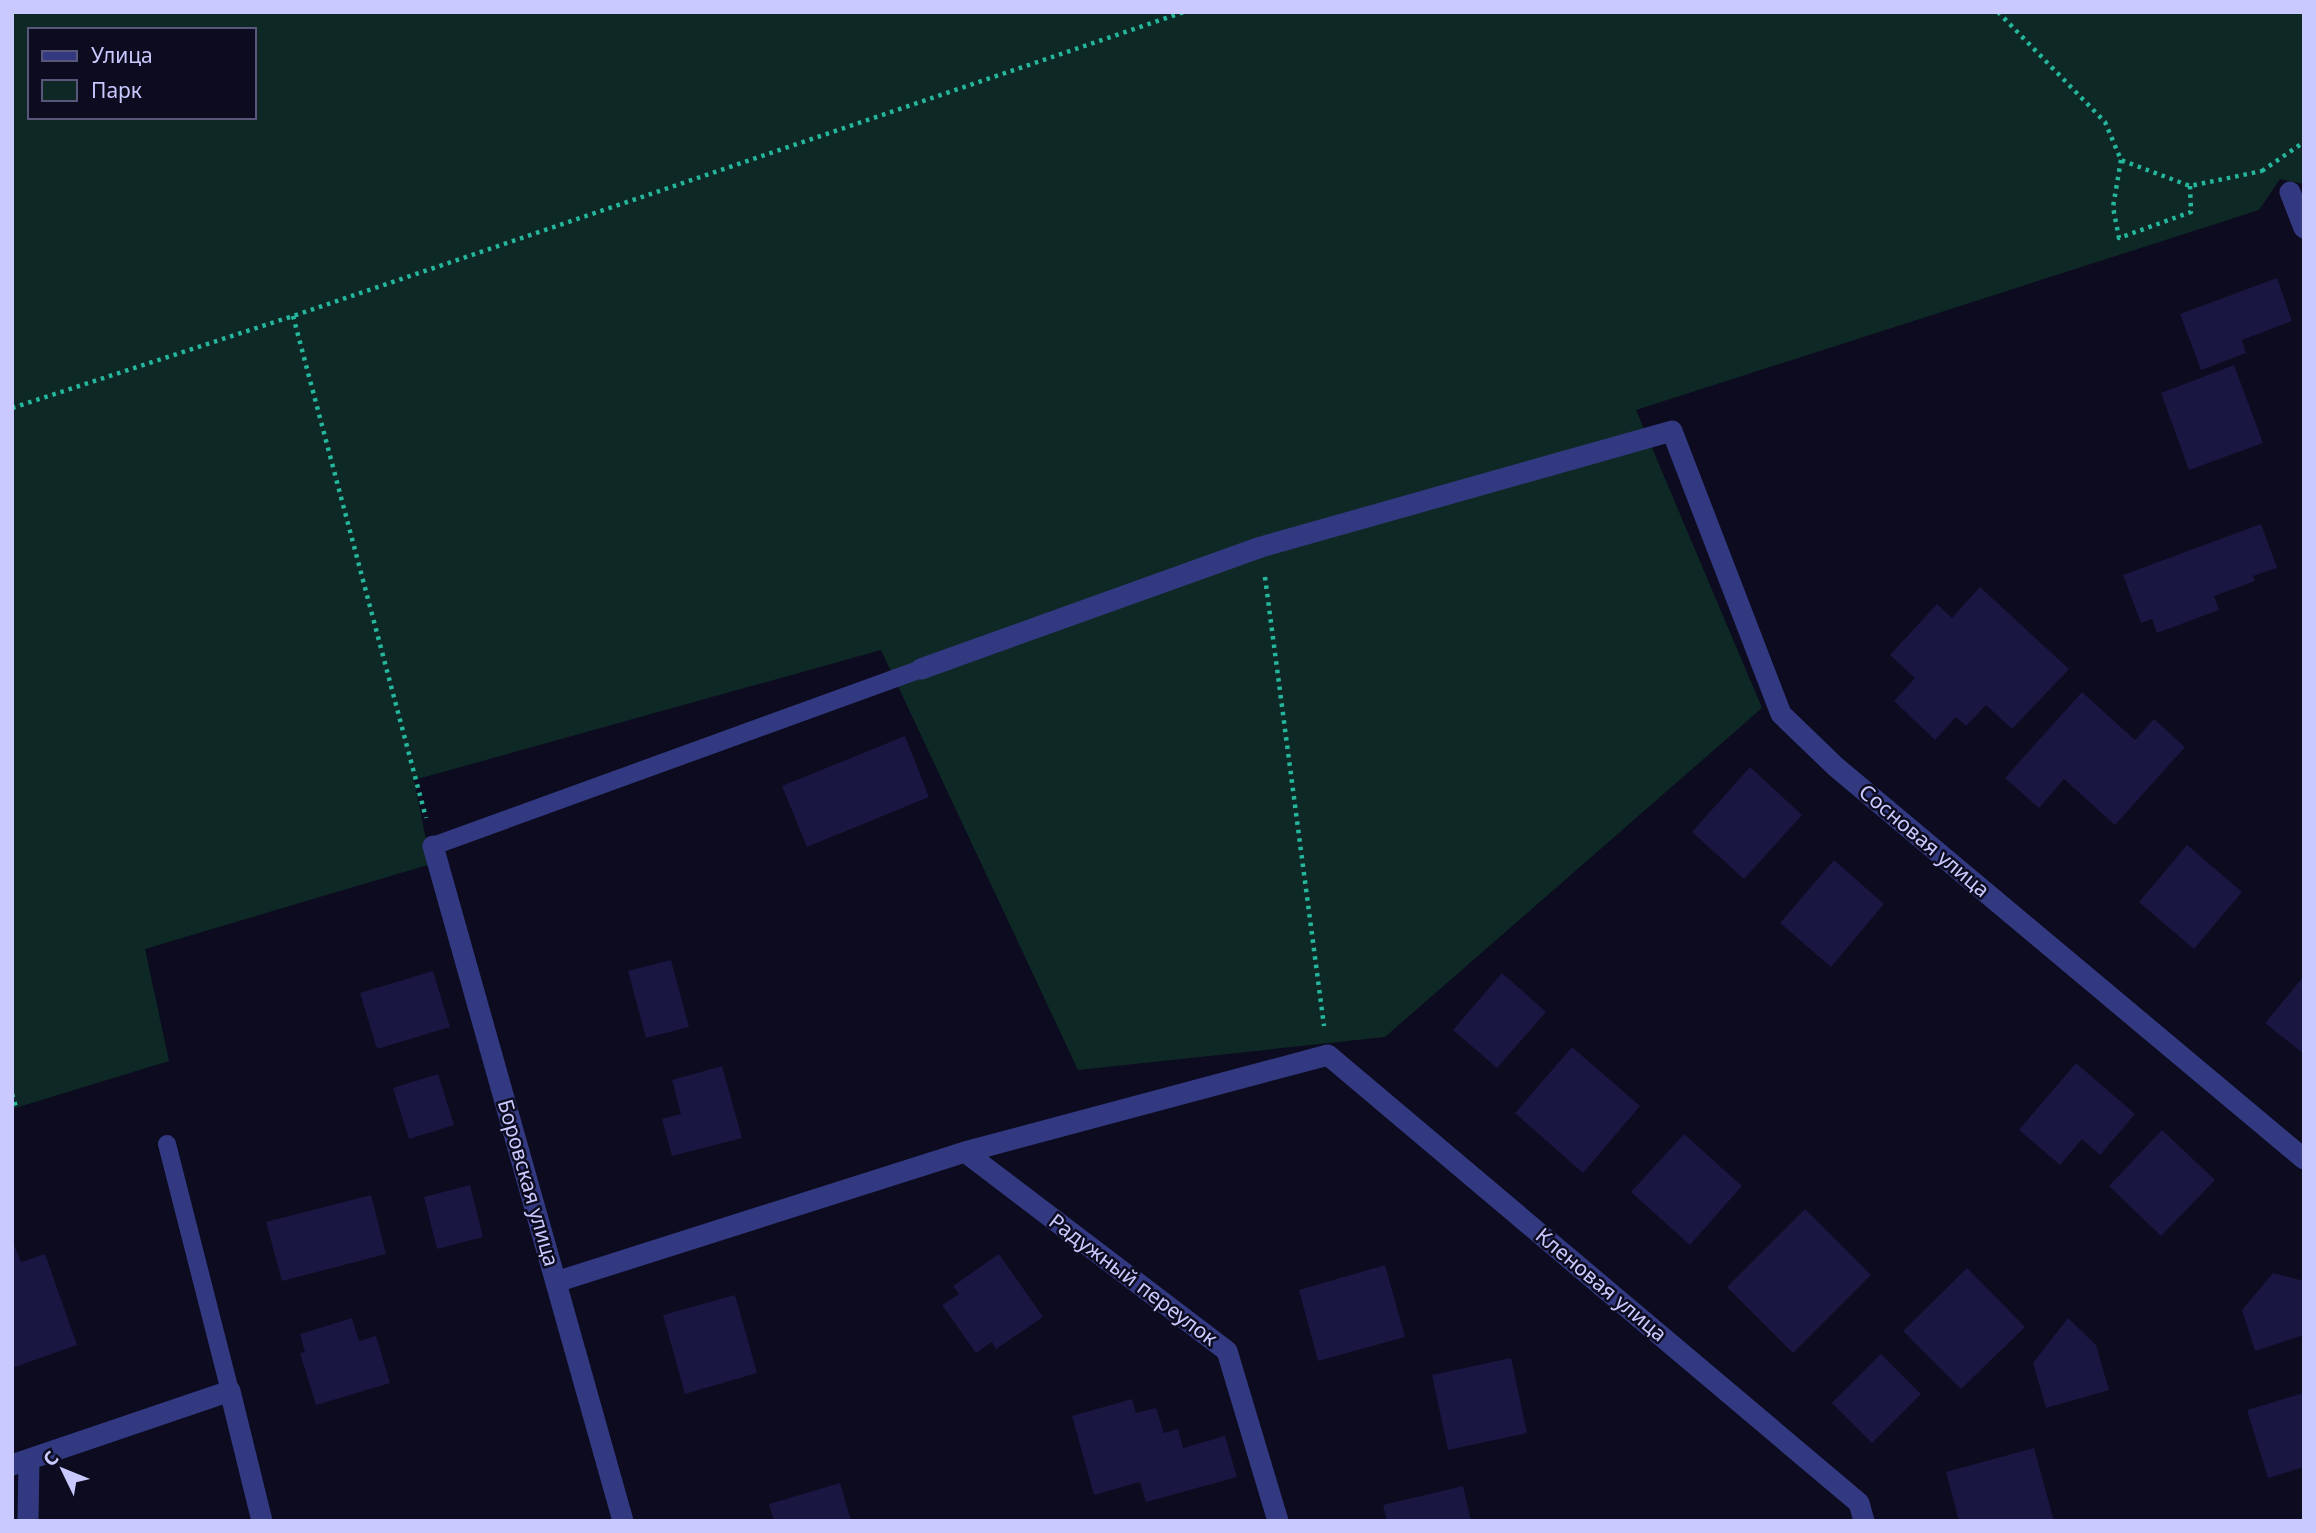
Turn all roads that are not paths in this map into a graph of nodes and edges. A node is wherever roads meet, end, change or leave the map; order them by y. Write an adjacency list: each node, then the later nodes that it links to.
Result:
1 (2293, 199): 2 (street)
2 (2304, 229)
3 (921, 669): 4 (lane); 7 (street, Сосновая улица)
4 (433, 846): 8 (street, Боровская улица)
5 (167, 1144): 9 (lane)
6 (965, 1152): 8 (street); 14 (street, Радужный переулок); 15 (street, Кленовая улица)
7 (2304, 1159)
8 (556, 1282): 13 (street, Боровская улица)
9 (230, 1391): 10 (street); 12 (street)
10 (21, 1462): 11 (street)
11 (28, 1521)
12 (262, 1521)
13 (623, 1521)
14 (1278, 1521)
15 (1864, 1521)

